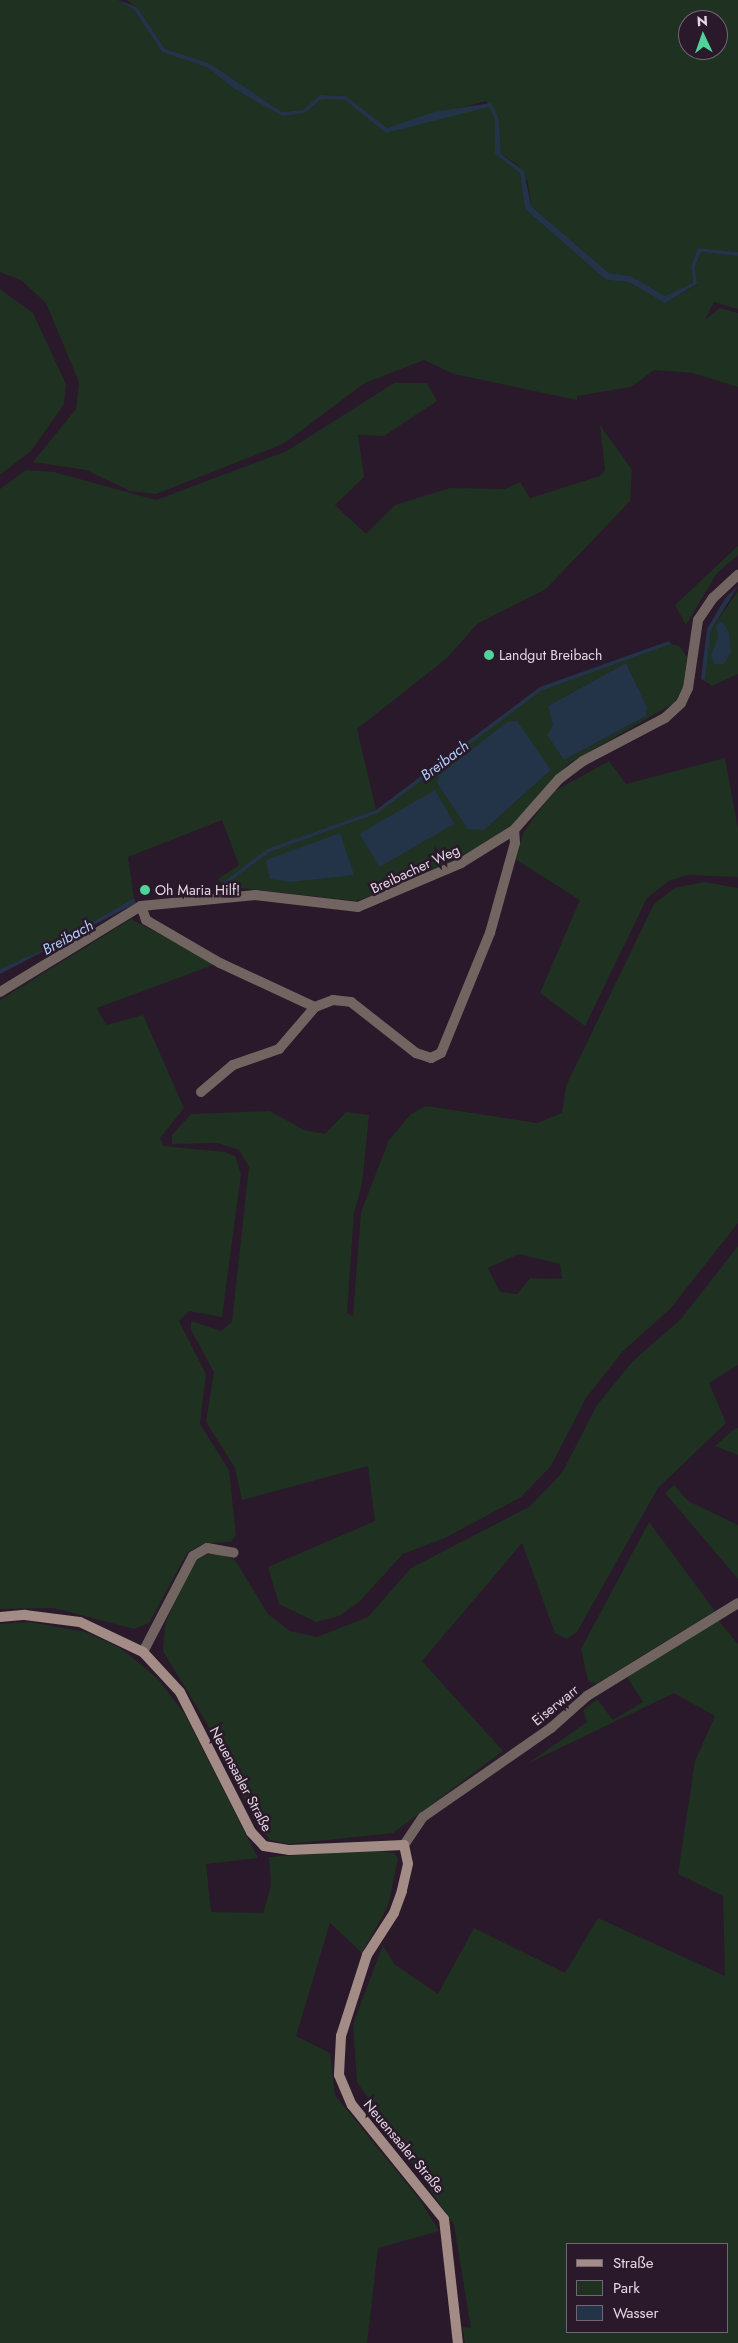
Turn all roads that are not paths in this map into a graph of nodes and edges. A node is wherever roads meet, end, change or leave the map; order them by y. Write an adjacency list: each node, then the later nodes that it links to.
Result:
1 (738, 575): 2 (street, Breibacher Weg)
2 (514, 830): 3 (street, Breibacher Weg); 5 (street)
3 (141, 906): 4 (street, Breibacher Weg); 5 (street)
4 (0, 992)
5 (315, 1007): 6 (street)
6 (202, 1092)
7 (234, 1553): 10 (street)
8 (738, 1603): 11 (street, Eiserwarr)
9 (0, 1617): 10 (street, Neuensaaler Straße)
10 (143, 1652): 11 (street, Neuensaaler Straße)
11 (404, 1845): 12 (street, Neuensaaler Straße)
12 (458, 2343)

